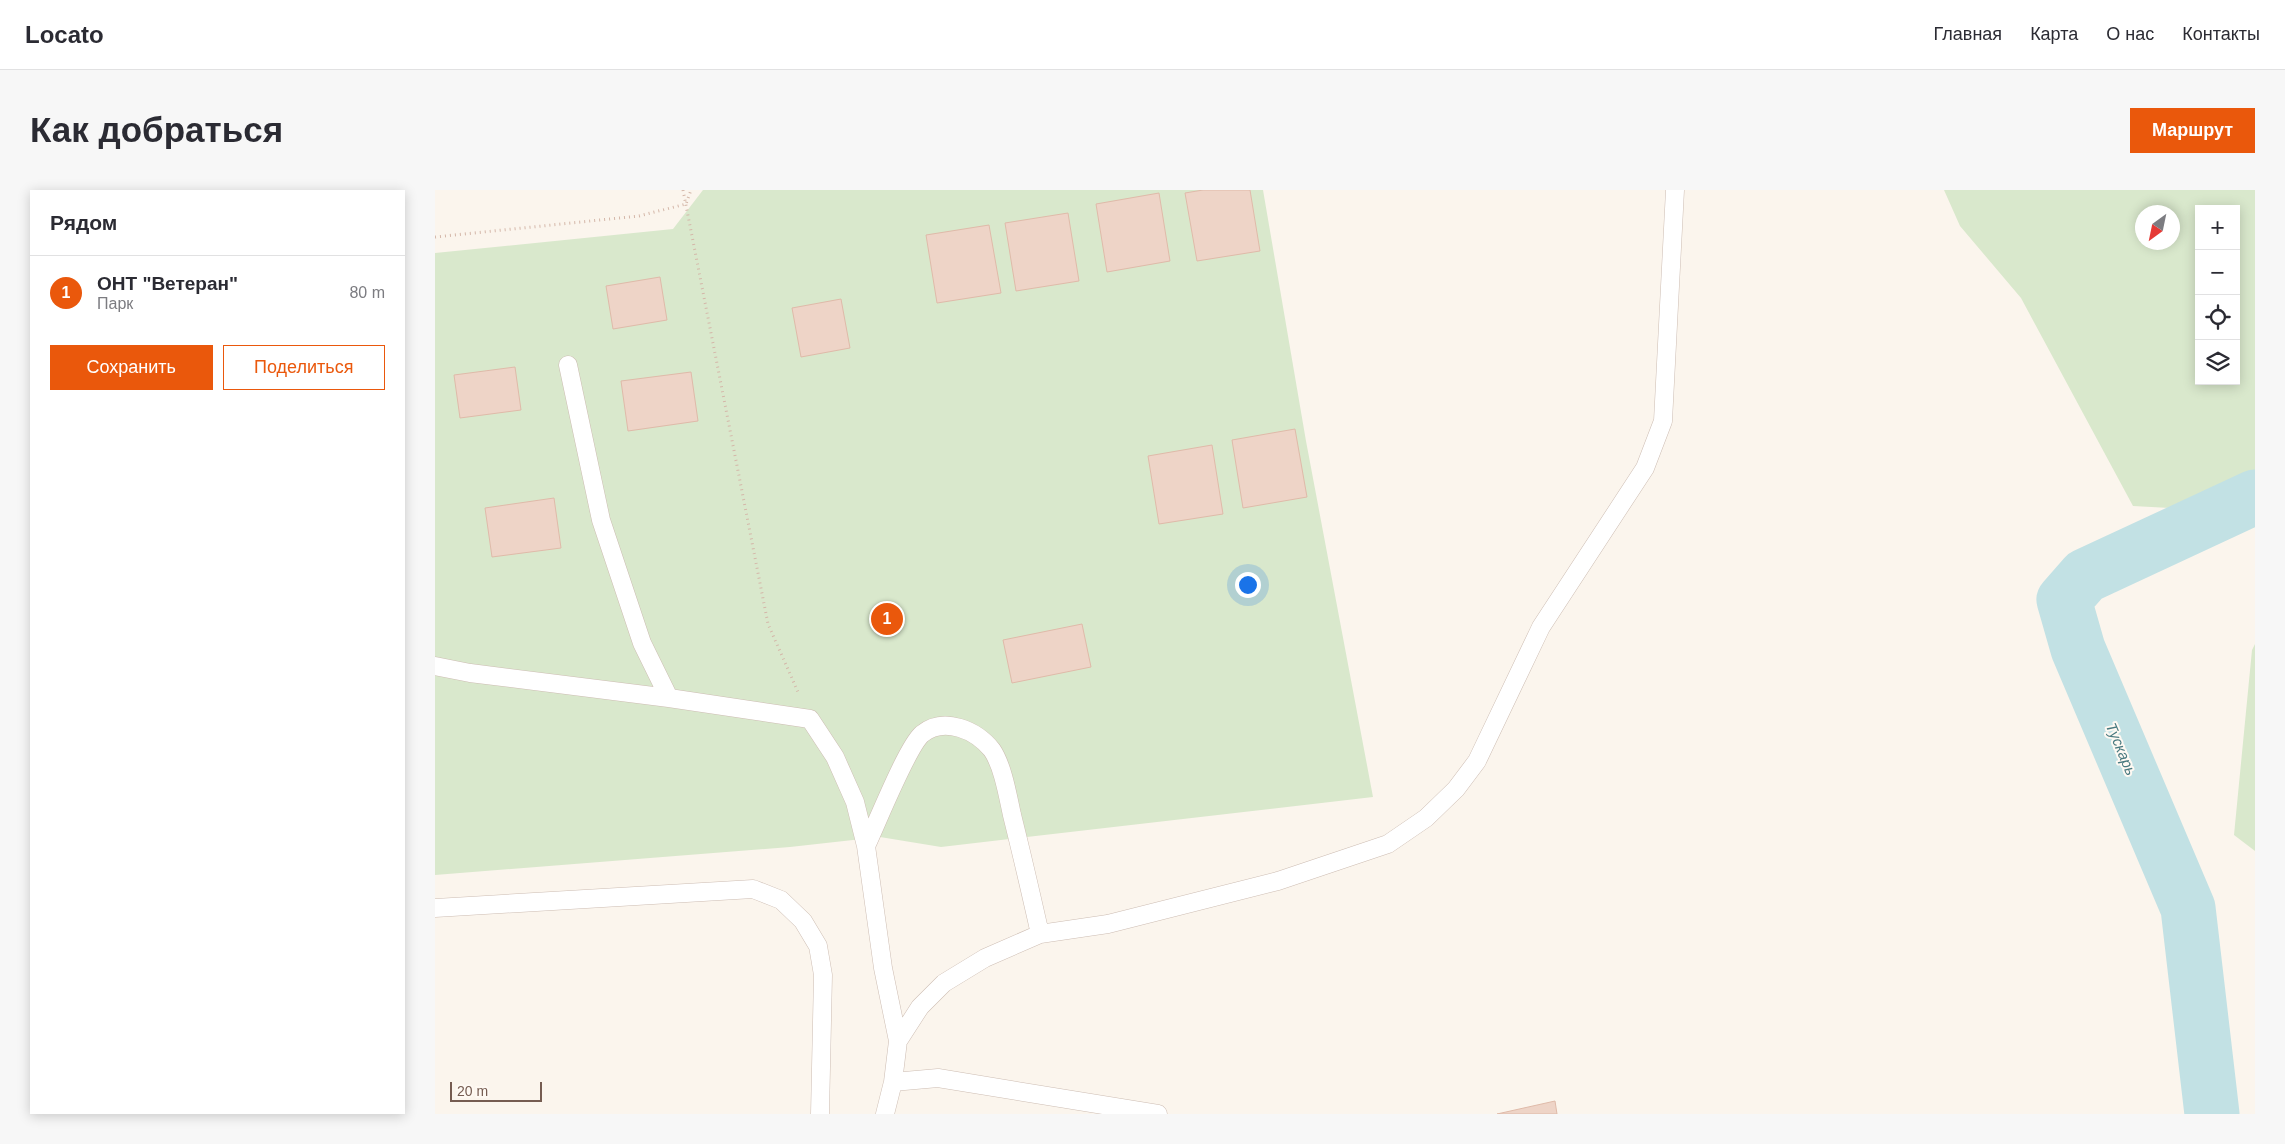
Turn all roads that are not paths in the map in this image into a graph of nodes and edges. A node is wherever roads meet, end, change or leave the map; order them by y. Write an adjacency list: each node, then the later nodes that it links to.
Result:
1 (1675, 190): 7 (lane)
2 (568, 366): 4 (lane)
3 (435, 666): 4 (lane)
4 (669, 698): 5 (lane)
5 (866, 846): 7 (lane); 8 (lane)
6 (435, 908): 10 (lane)
7 (1040, 934): 8 (lane)
8 (898, 1041): 9 (lane)
9 (893, 1082): 11 (lane); 12 (lane)
10 (820, 1114)
11 (885, 1114)
12 (1158, 1114)

